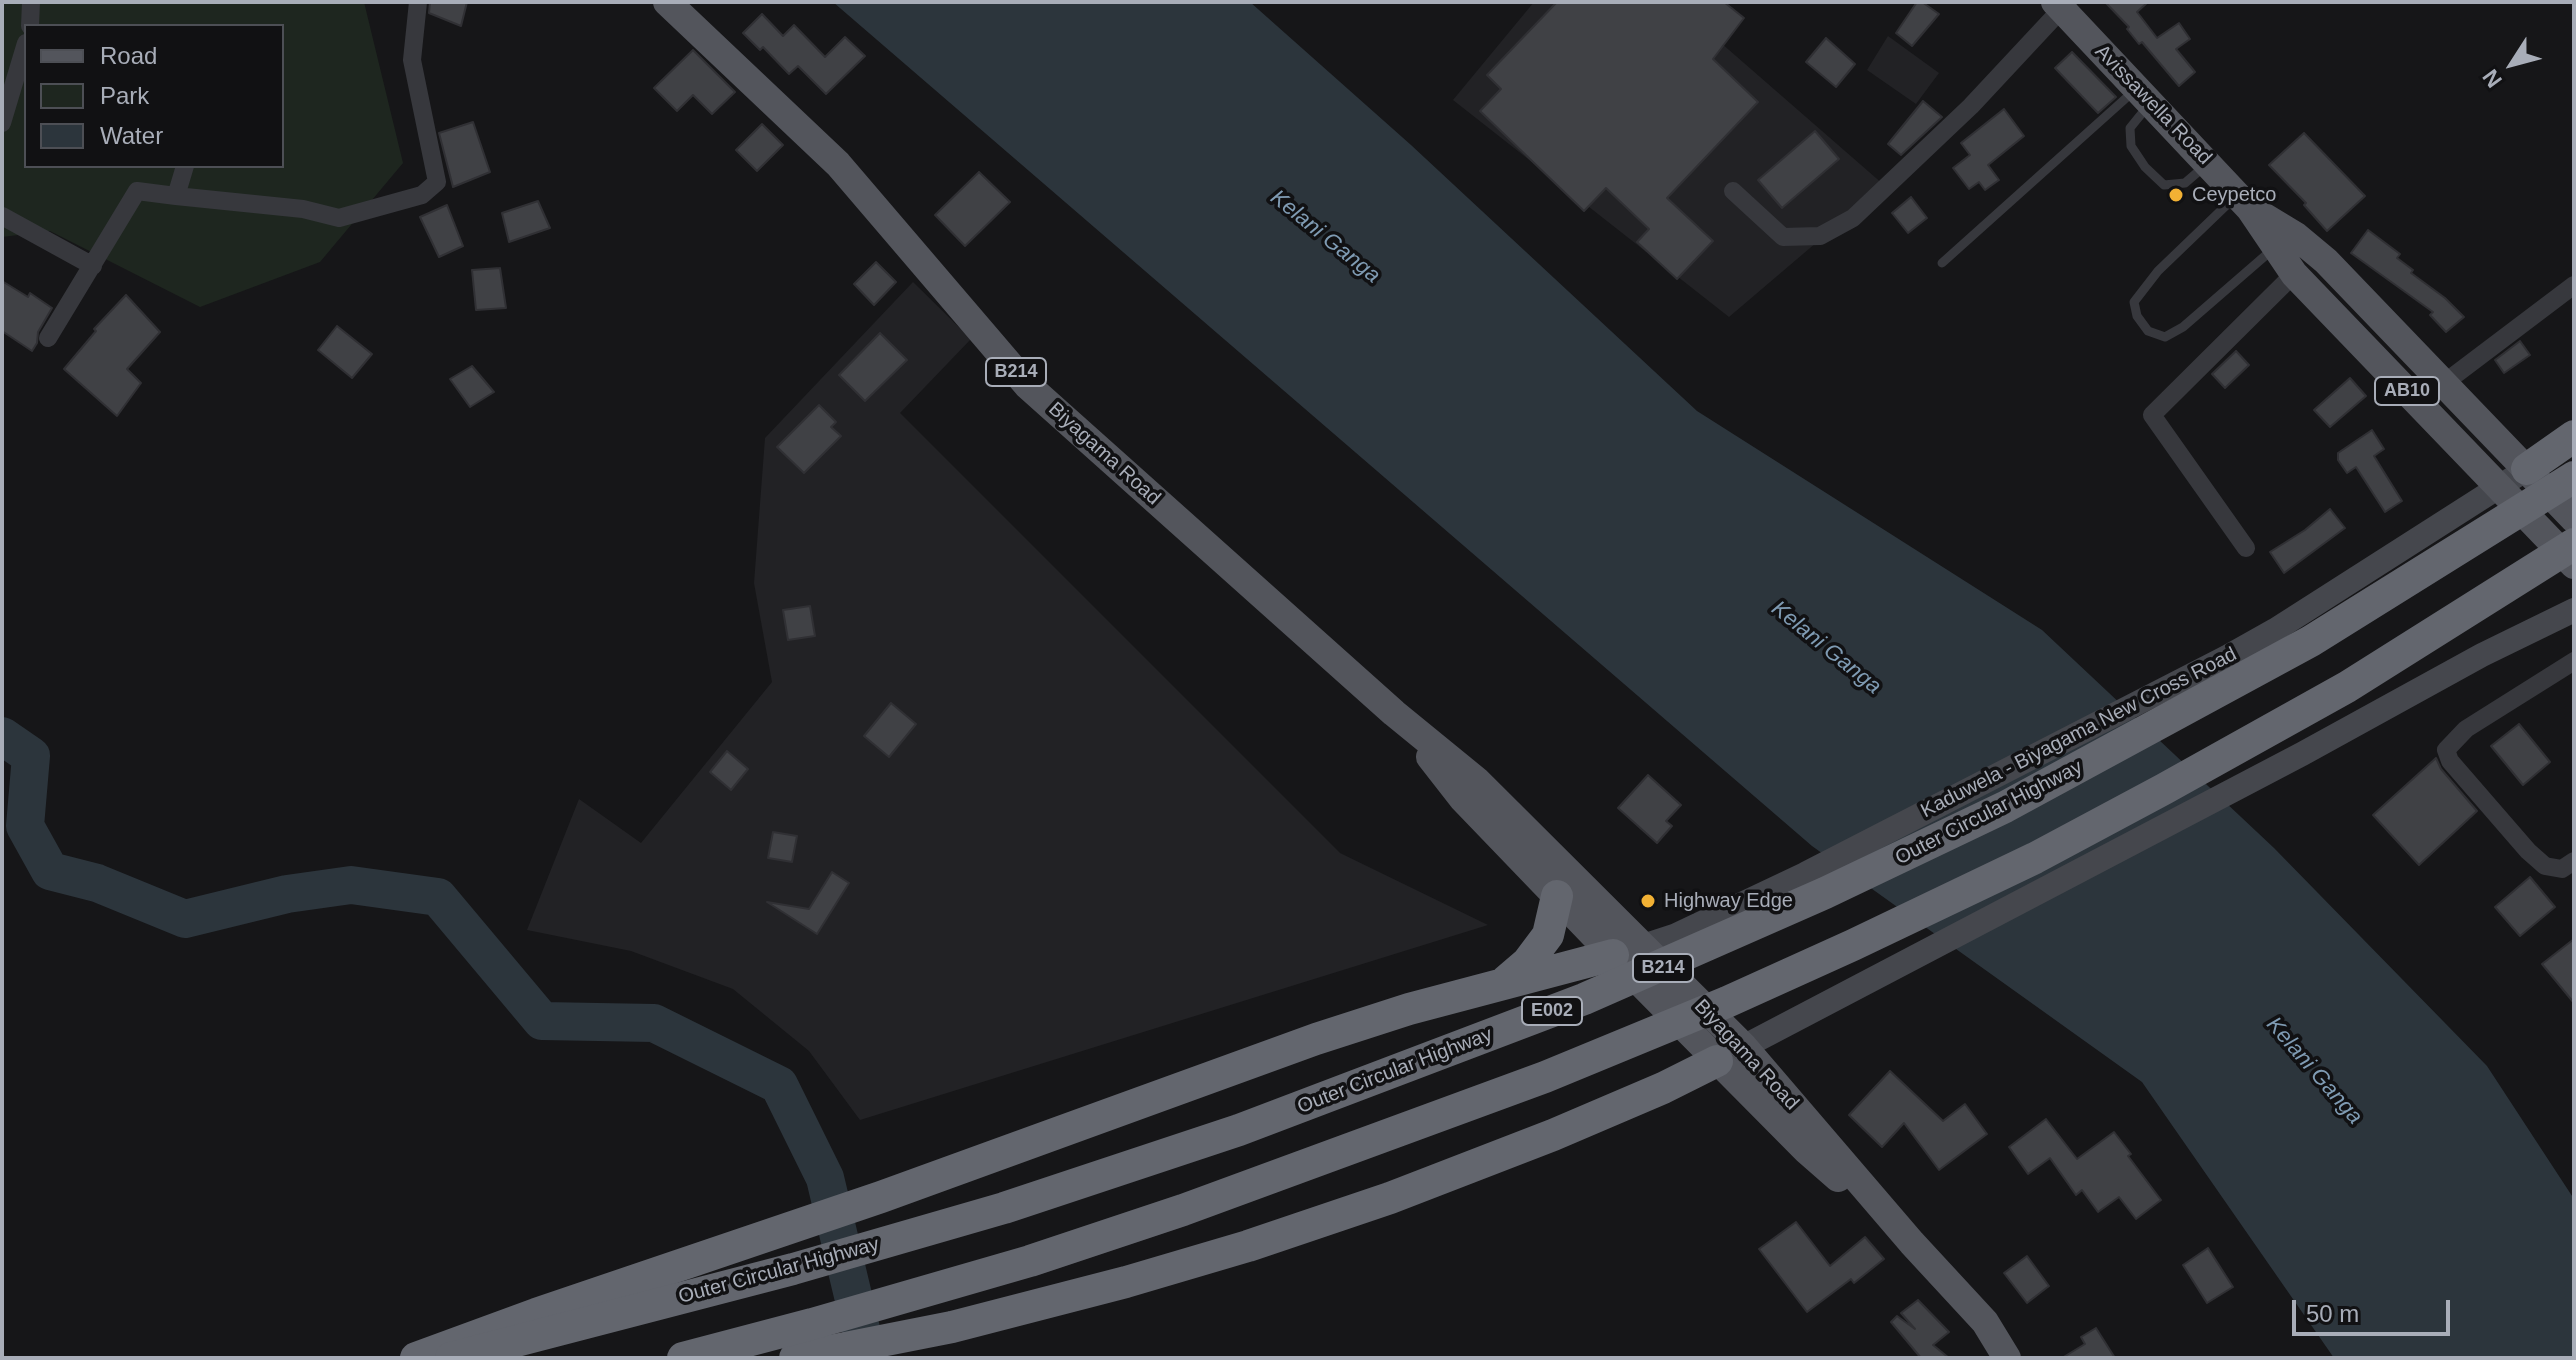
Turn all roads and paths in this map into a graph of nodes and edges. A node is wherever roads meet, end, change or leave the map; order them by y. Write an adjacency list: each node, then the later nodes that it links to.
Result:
1 (31, 2): 5 (street)
2 (418, 2): 12 (street)
3 (667, 2): 32 (main road, Biyagama Road / B214)
4 (2061, 4): 7 (main road, Avissawella Road / AB10); 11 (street)
5 (30, 24)
6 (24, 50): 8 (street)
7 (2144, 95): 9 (main road, Avissawella Road / AB10); 9 (lane); 16 (lane)
8 (2, 123)
9 (2208, 163): 13 (main road, Avissawella Road / AB10)
10 (184, 168): 12 (street)
11 (1733, 191)
12 (176, 196): 17 (street)
13 (2244, 202): 15 (main road, Avissawella Road / AB10); 15 (lane); 21 (main road, Avissawella Road / AB10)
14 (2, 216): 17 (street)
15 (2276, 247): 18 (main road, Avissawella Road / AB10)
16 (1942, 263)
17 (93, 266): 20 (street)
18 (2294, 274): 25 (main road, Avissawella Road / AB10); 28 (street)
19 (2574, 285): 21 (street)
20 (48, 338)
21 (2443, 384): 23 (main road, Avissawella Road / AB10)
22 (2574, 436): 23 (highway)
23 (2527, 469): 25 (street, Kaduwela - Biyagama New Cross Road); 26 (main road, Avissawella Road / AB10)
24 (2574, 477): 39 (highway, Outer Circular Highway / E002, bridge)
25 (2501, 488): 29 (main road, Avissawella Road / AB10); 35 (street, Kaduwela - Biyagama New Cross Road)
26 (2574, 519)
27 (2574, 544): 40 (highway, bridge)
28 (2246, 548)
29 (2574, 565)
30 (2574, 610): 37 (street)
31 (2574, 661): 33 (street)
32 (1394, 713): 34 (main road, Biyagama Road / B214); 35 (main road, Biyagama Road / B214)
33 (2574, 861)
34 (1557, 896): 35 (main road, Biyagama Road / B214); 36 (highway)
35 (1628, 951): 36 (highway); 37 (main road, Biyagama Road / B214)
36 (1506, 981): 38 (highway)
37 (1731, 1054): 41 (highway); 42 (main road, Biyagama Road / B214)
38 (416, 1358)
39 (451, 1358)
40 (683, 1358)
41 (795, 1358)
42 (2007, 1358)

